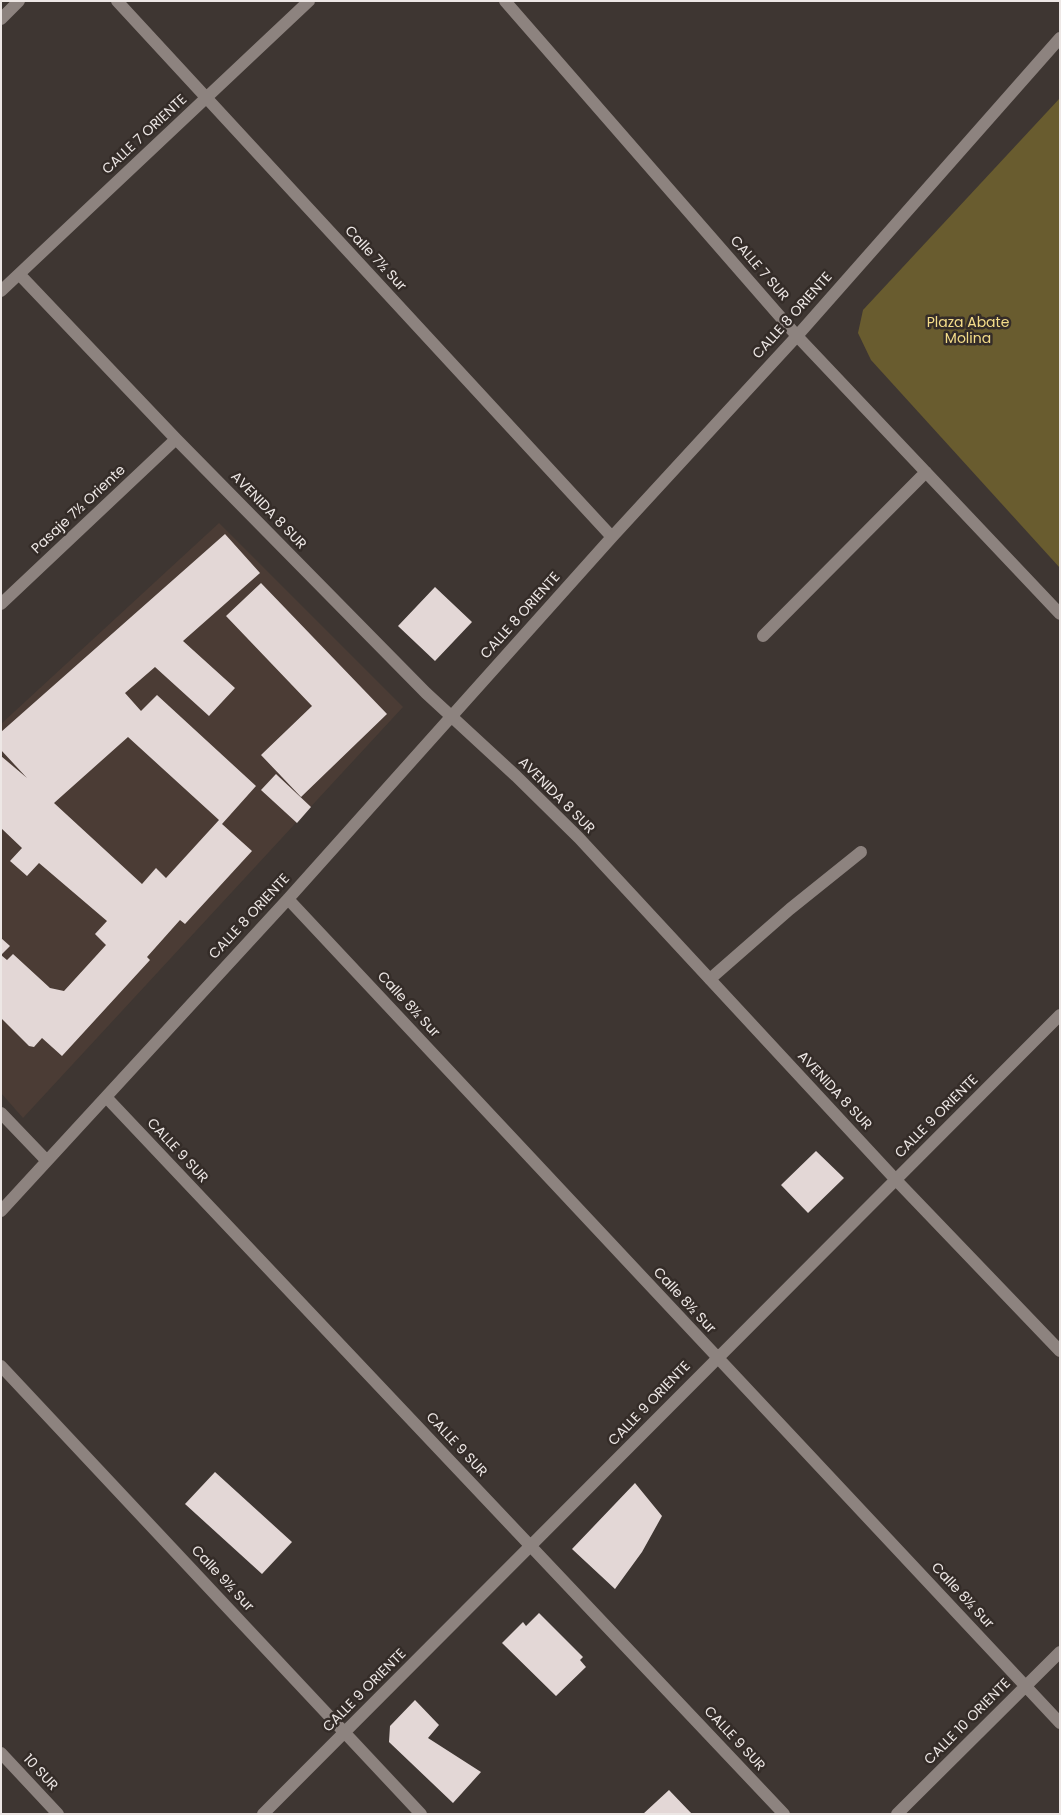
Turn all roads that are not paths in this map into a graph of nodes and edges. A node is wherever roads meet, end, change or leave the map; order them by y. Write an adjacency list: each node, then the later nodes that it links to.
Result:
1 (19, 1): 5 (street)
2 (117, 1): 7 (street, Calle 7½ Sur)
3 (309, 1): 7 (street, CALLE 7 ORIENTE)
4 (505, 1): 10 (street, CALLE 7 SUR)
5 (1, 19)
6 (1060, 38): 10 (street, CALLE 8 ORIENTE)
7 (206, 98): 8 (street, CALLE 7 ORIENTE); 13 (street, Calle 7½ Sur)
8 (19, 274): 9 (street, CALLE 7 ORIENTE); 11 (street, AVENIDA 8 SUR)
9 (1, 291)
10 (797, 336): 12 (street, CALLE 7 SUR); 13 (street, CALLE 8 ORIENTE)
11 (176, 439): 14 (street, Pasaje 7½ Oriente); 17 (street, AVENIDA 8 SUR)
12 (926, 472): 15 (street, CALLE 7 SUR); 16 (street)
13 (612, 537): 17 (street, CALLE 8 ORIENTE)
14 (1, 604)
15 (1060, 614)
16 (763, 636)
17 (452, 716): 19 (street, CALLE 8 ORIENTE); 20 (street, AVENIDA 8 SUR)
18 (861, 852): 20 (street)
19 (288, 899): 22 (street, CALLE 8 ORIENTE); 28 (street, Calle 8½ Sur)
20 (710, 980): 25 (street, AVENIDA 8 SUR)
21 (1060, 1015): 25 (street, CALLE 9 ORIENTE)
22 (106, 1096): 24 (street, CALLE 8 ORIENTE); 30 (street, CALLE 9 SUR)
23 (1, 1113): 24 (street)
24 (47, 1161): 26 (street, CALLE 8 ORIENTE)
25 (896, 1180): 27 (street, AVENIDA 8 SUR); 28 (street, CALLE 9 ORIENTE)
26 (1, 1211)
27 (1060, 1351)
28 (716, 1358): 30 (street, CALLE 9 ORIENTE); 32 (street, Calle 8½ Sur)
29 (1, 1366): 34 (street, Calle 9½ Sur)
30 (531, 1546): 34 (street, CALLE 9 ORIENTE); 39 (street, CALLE 9 SUR)
31 (1060, 1652): 32 (street, CALLE 10 ORIENTE)
32 (1026, 1686): 33 (street, Calle 8½ Sur); 40 (street, CALLE 10 ORIENTE)
33 (1060, 1723)
34 (345, 1732): 37 (street, CALLE 9 ORIENTE); 38 (street, Calle 9½ Sur)
35 (2, 1756): 36 (street, 10 SUR)
36 (58, 1814)
37 (263, 1814)
38 (421, 1814)
39 (784, 1814)
40 (897, 1814)

